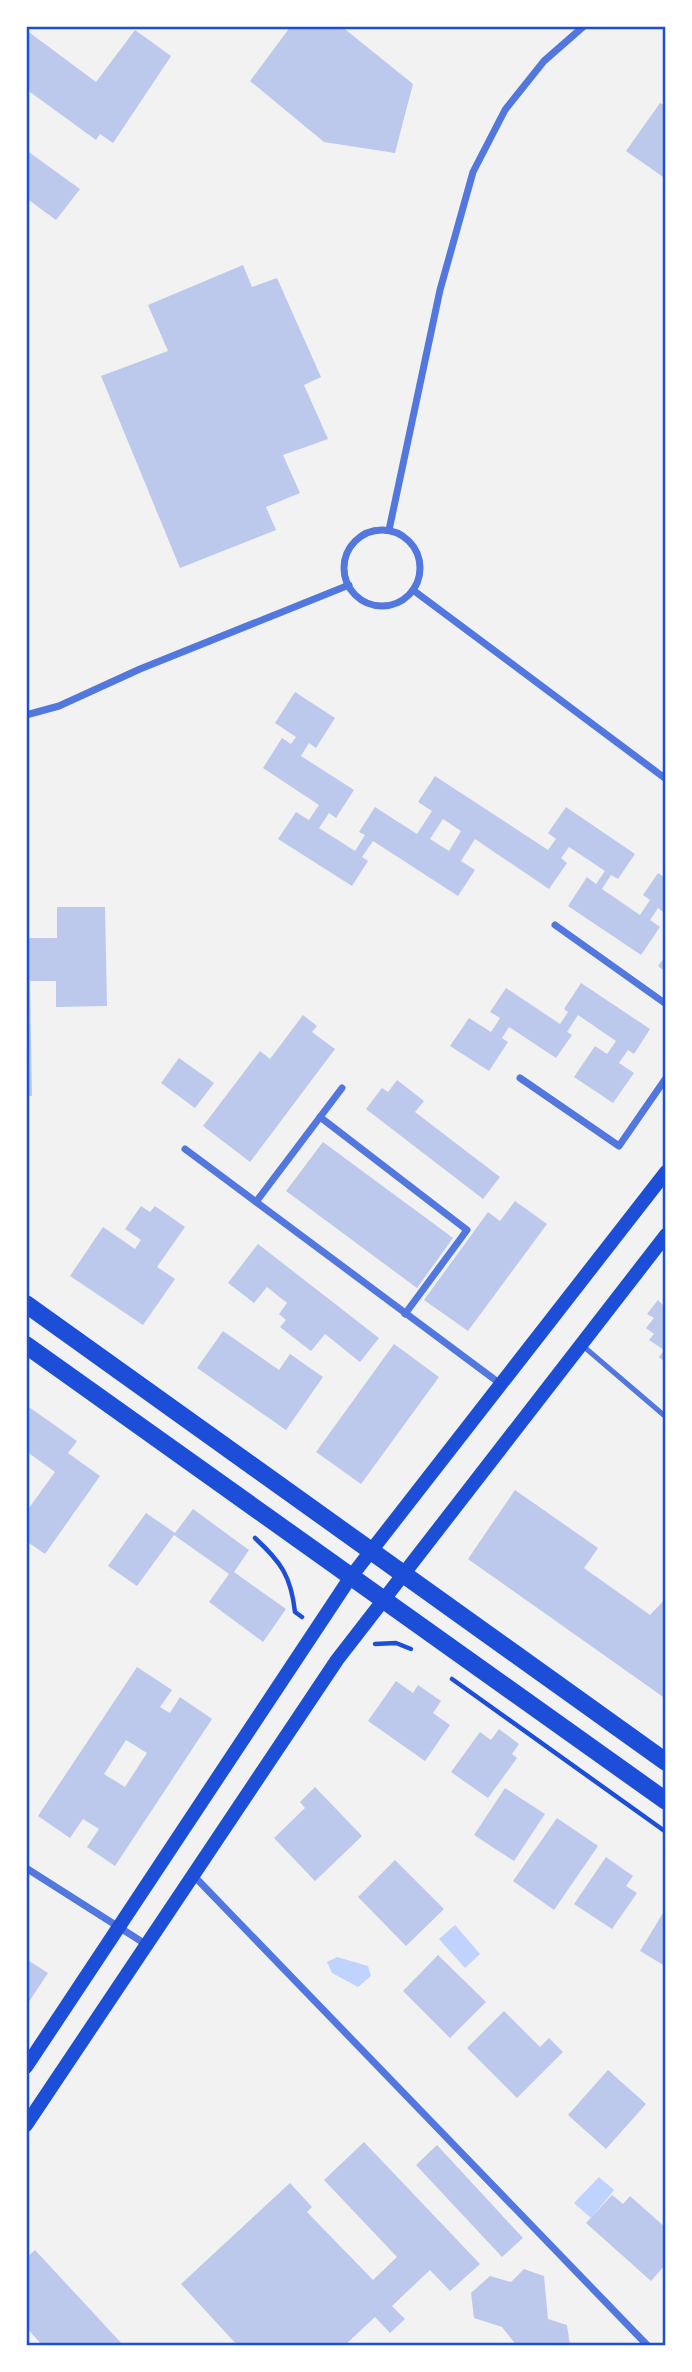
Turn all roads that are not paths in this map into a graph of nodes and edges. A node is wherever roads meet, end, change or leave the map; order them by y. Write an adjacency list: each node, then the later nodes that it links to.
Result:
1 (584, 26): 2 (street)
2 (389, 530): 3 (street); 4 (street)
3 (349, 585): 4 (street); 5 (street)
4 (413, 590): 6 (street)
5 (26, 715)
6 (666, 779)
7 (555, 925): 8 (street)
8 (666, 1004)
9 (520, 1078): 10 (street)
10 (666, 1078)
11 (342, 1088): 12 (street)
12 (320, 1117): 15 (street); 18 (street)
13 (185, 1149): 15 (street)
14 (666, 1172): 21 (main road)
15 (256, 1202): 18 (street)
16 (666, 1235): 19 (main road)
17 (26, 1304): 23 (main road)
18 (405, 1314): 21 (street)
19 (581, 1344): 22 (lane); 24 (main road)
20 (26, 1345): 25 (main road)
21 (502, 1385): 23 (main road)
22 (666, 1417)
23 (374, 1550): 24 (main road); 25 (main road)
24 (403, 1571): 26 (main road); 27 (main road)
25 (351, 1578): 26 (main road); 31 (main road)
26 (381, 1600): 28 (main road); 30 (main road)
27 (666, 1762)
28 (666, 1801)
29 (26, 1868): 31 (street)
30 (194, 1876): 32 (main road); 35 (street)
31 (118, 1928): 32 (street); 33 (main road)
32 (147, 1946): 34 (main road)
33 (26, 2067)
34 (26, 2125)
35 (648, 2346)

